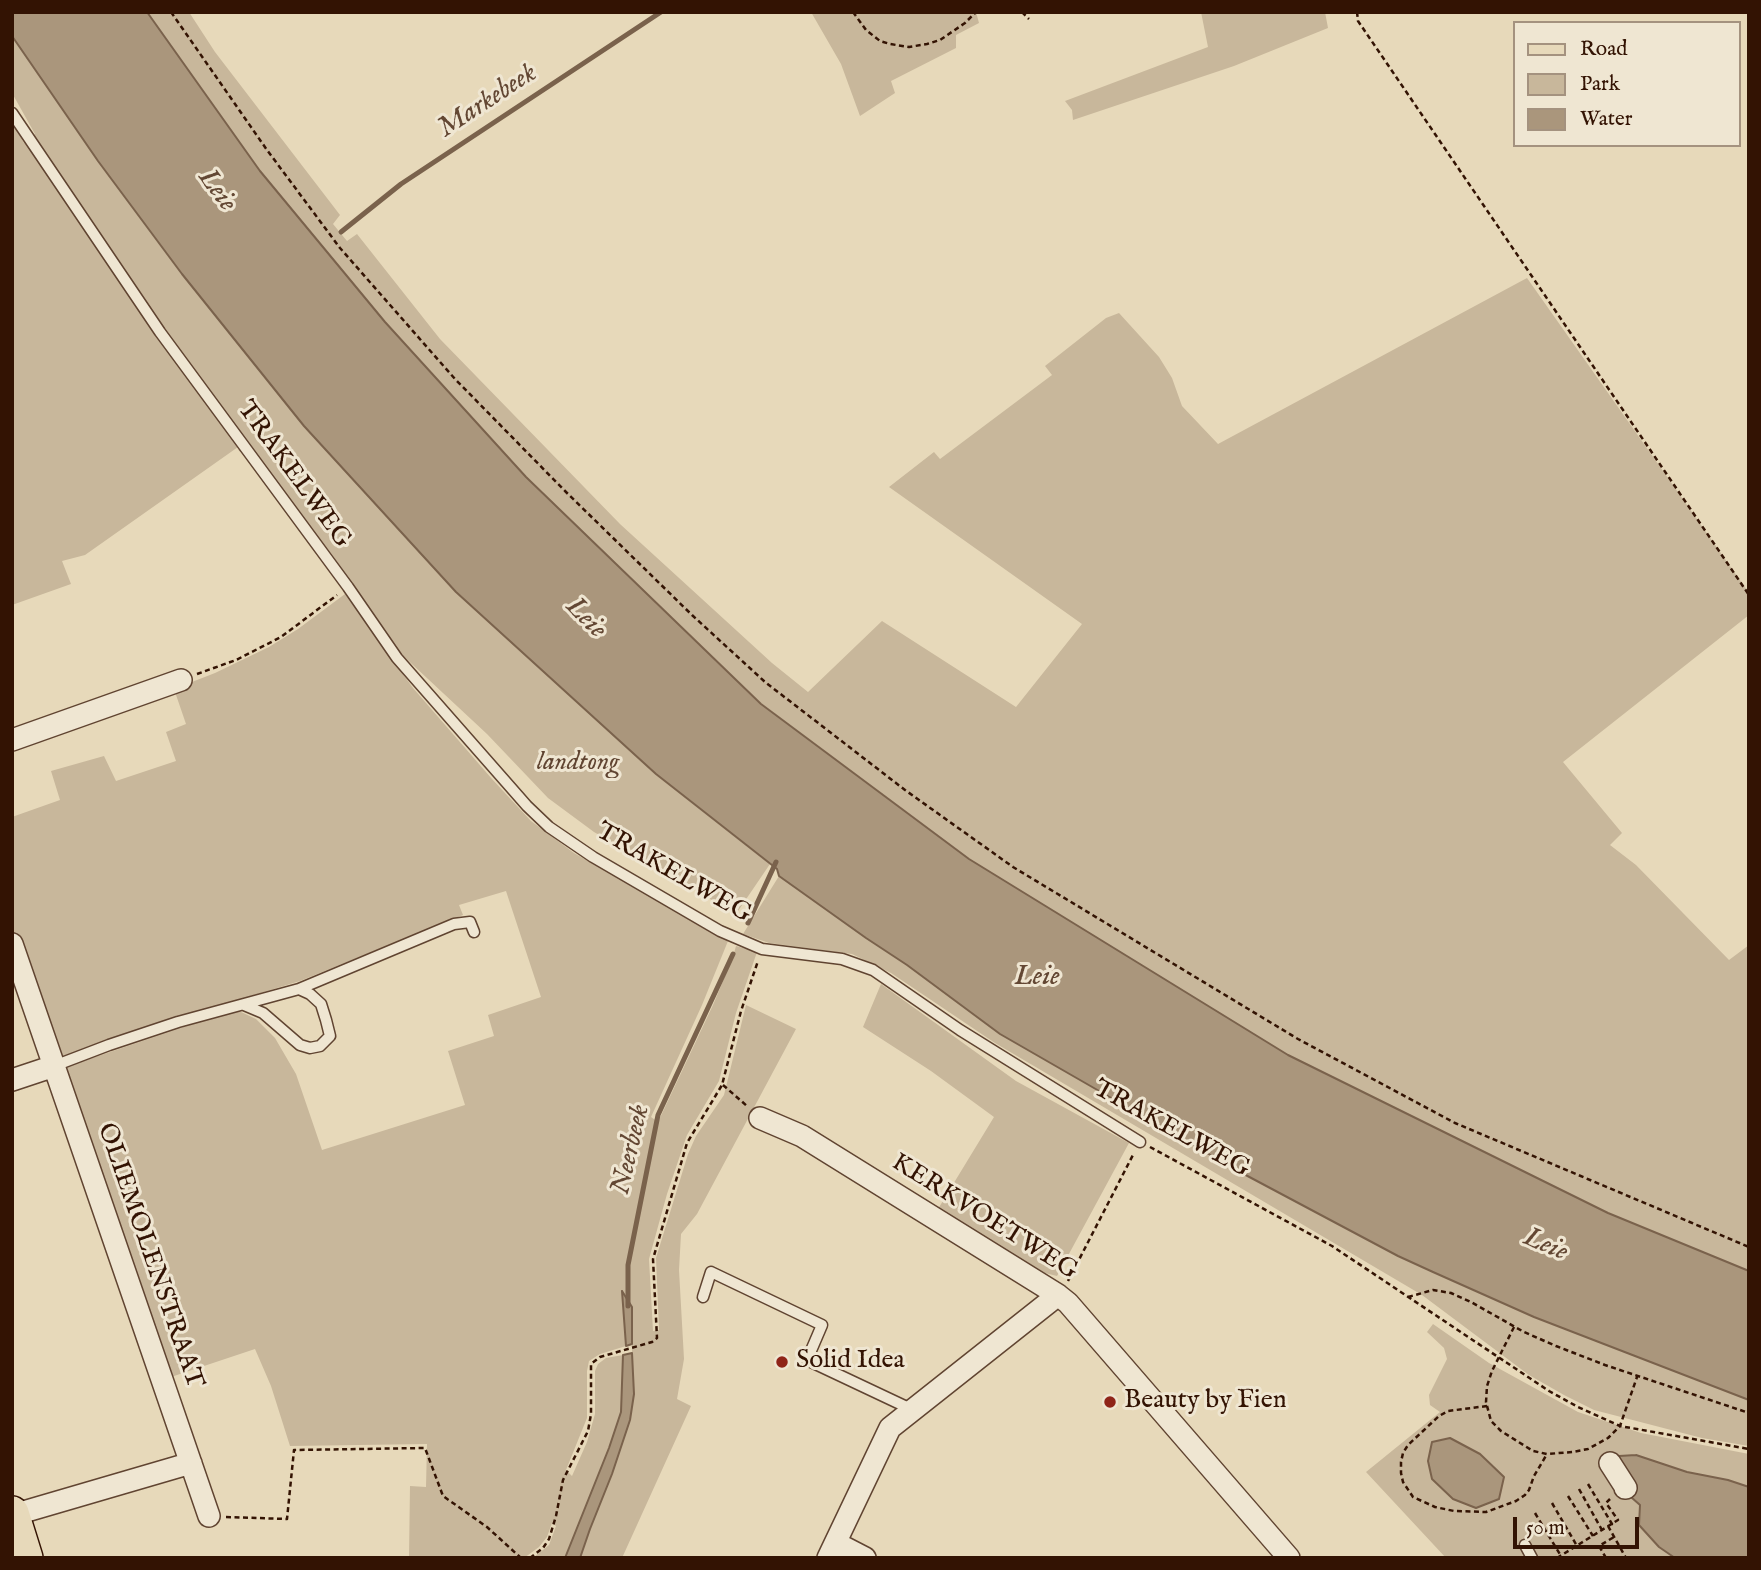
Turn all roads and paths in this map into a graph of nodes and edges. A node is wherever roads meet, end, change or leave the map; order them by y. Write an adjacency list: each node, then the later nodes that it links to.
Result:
1 (171, 12): 22 (path)
2 (853, 12): 3 (path)
3 (976, 12)
4 (1022, 12): 6 (path)
5 (1357, 12): 9 (path)
6 (1029, 19)
7 (12, 113): 8 (lane, TRAKELWEG)
8 (348, 587): 10 (path); 14 (lane, TRAKELWEG)
9 (1749, 595)
10 (181, 680): 11 (street)
11 (12, 740)
12 (474, 932): 15 (lane)
13 (12, 944): 17 (street, OLIEMOLENSTRAAT)
14 (762, 948): 19 (path); 21 (lane, TRAKELWEG)
15 (299, 989): 16 (lane); 16 (lane)
16 (244, 1005): 17 (lane)
17 (54, 1066): 18 (street); 35 (street, OLIEMOLENSTRAAT)
18 (12, 1080)
19 (722, 1085): 20 (path); 54 (path)
20 (761, 1118): 23 (street, KERKVOETWEG)
21 (1140, 1142): 23 (path); 25 (path, TRAKELWEG)
22 (1749, 1247)
23 (1058, 1294): 30 (street); 56 (street, KERKVOETWEG)
24 (703, 1297): 30 (lane)
25 (1408, 1297): 26 (path); 27 (path, TRAKELWEG)
26 (1514, 1327): 27 (path); 28 (path)
27 (1499, 1358): 29 (path); 32 (path, TRAKELWEG)
28 (1638, 1375): 31 (path); 32 (path)
29 (1487, 1406): 34 (path); 34 (path)
30 (913, 1410): 51 (street)
31 (1749, 1412)
32 (1620, 1426): 33 (path, TRAKELWEG); 34 (path)
33 (1749, 1449)
34 (1548, 1454)
35 (191, 1463): 43 (street, OLIEMOLENSTRAAT); 46 (street)
36 (1610, 1463): 39 (street)
37 (1588, 1484): 44 (path)
38 (1579, 1489): 45 (path)
39 (1617, 1494): 52 (path)
40 (1568, 1496): 47 (path)
41 (1552, 1503): 50 (path)
42 (1535, 1513): 52 (path)
43 (209, 1516): 53 (path)
44 (1608, 1526): 45 (path); 48 (path)
45 (1602, 1530): 47 (path)
46 (17, 1532)
47 (1592, 1536): 50 (path)
48 (1614, 1536): 58 (path); 59 (path)
49 (1525, 1545): 57 (lane)
50 (1577, 1545): 52 (path)
51 (832, 1550): 55 (street)
52 (1561, 1556)
53 (521, 1558)
54 (530, 1558)
55 (865, 1558)
56 (1289, 1558)
57 (1532, 1558)
58 (1606, 1558)
59 (1626, 1558)

